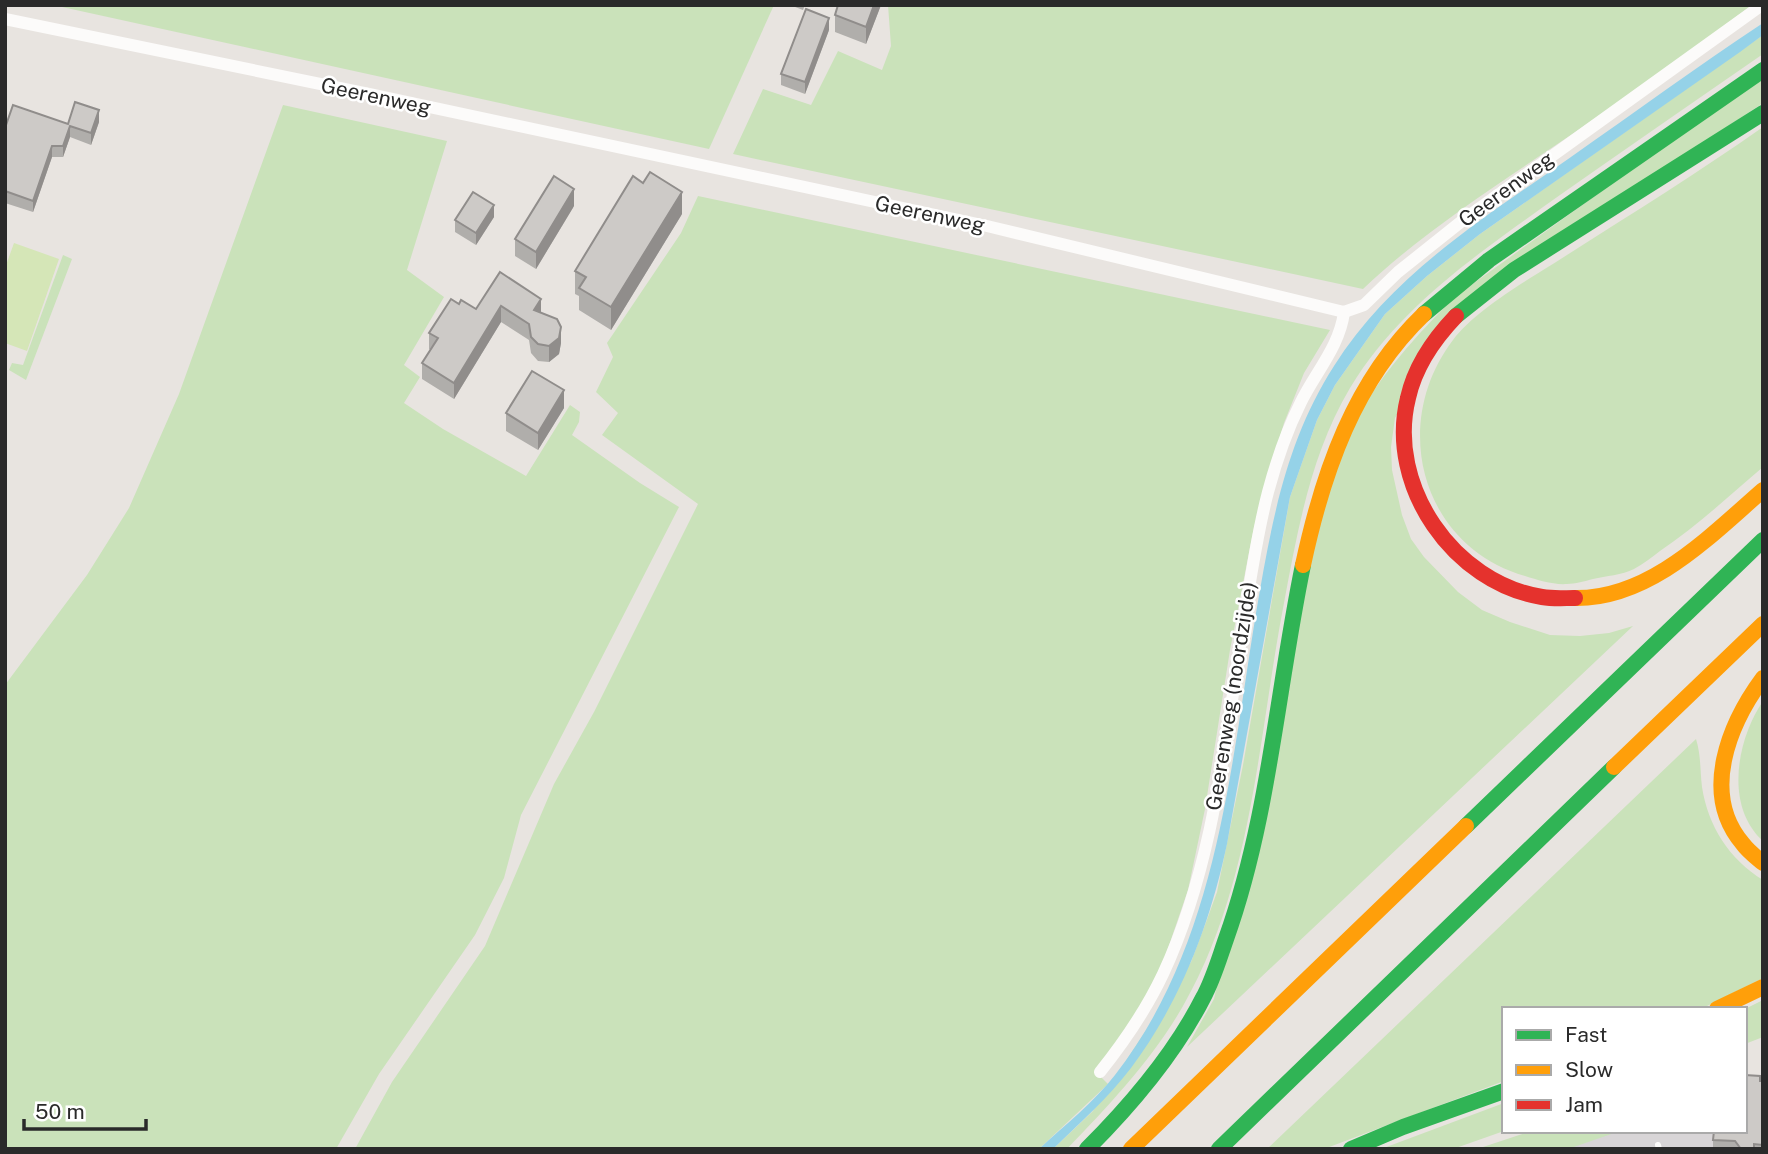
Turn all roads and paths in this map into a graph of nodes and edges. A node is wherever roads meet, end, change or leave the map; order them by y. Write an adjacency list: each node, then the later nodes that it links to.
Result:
1 (1762, 5): 5 (street, Geerenweg)
2 (5, 19): 5 (street, Geerenweg)
3 (1763, 70): 15 (highway)
4 (1763, 113): 6 (highway)
5 (1344, 312): 13 (street, Geerenweg (noordzijde))
6 (1763, 490)
7 (1763, 540): 16 (highway)
8 (1763, 624): 17 (highway)
9 (1763, 678): 10 (highway)
10 (1763, 863)
11 (1763, 987): 12 (highway)
12 (1721, 1007)
13 (1100, 1072)
14 (1502, 1092): 18 (highway)
15 (1087, 1149)
16 (1131, 1149)
17 (1219, 1149)
18 (1351, 1149)

